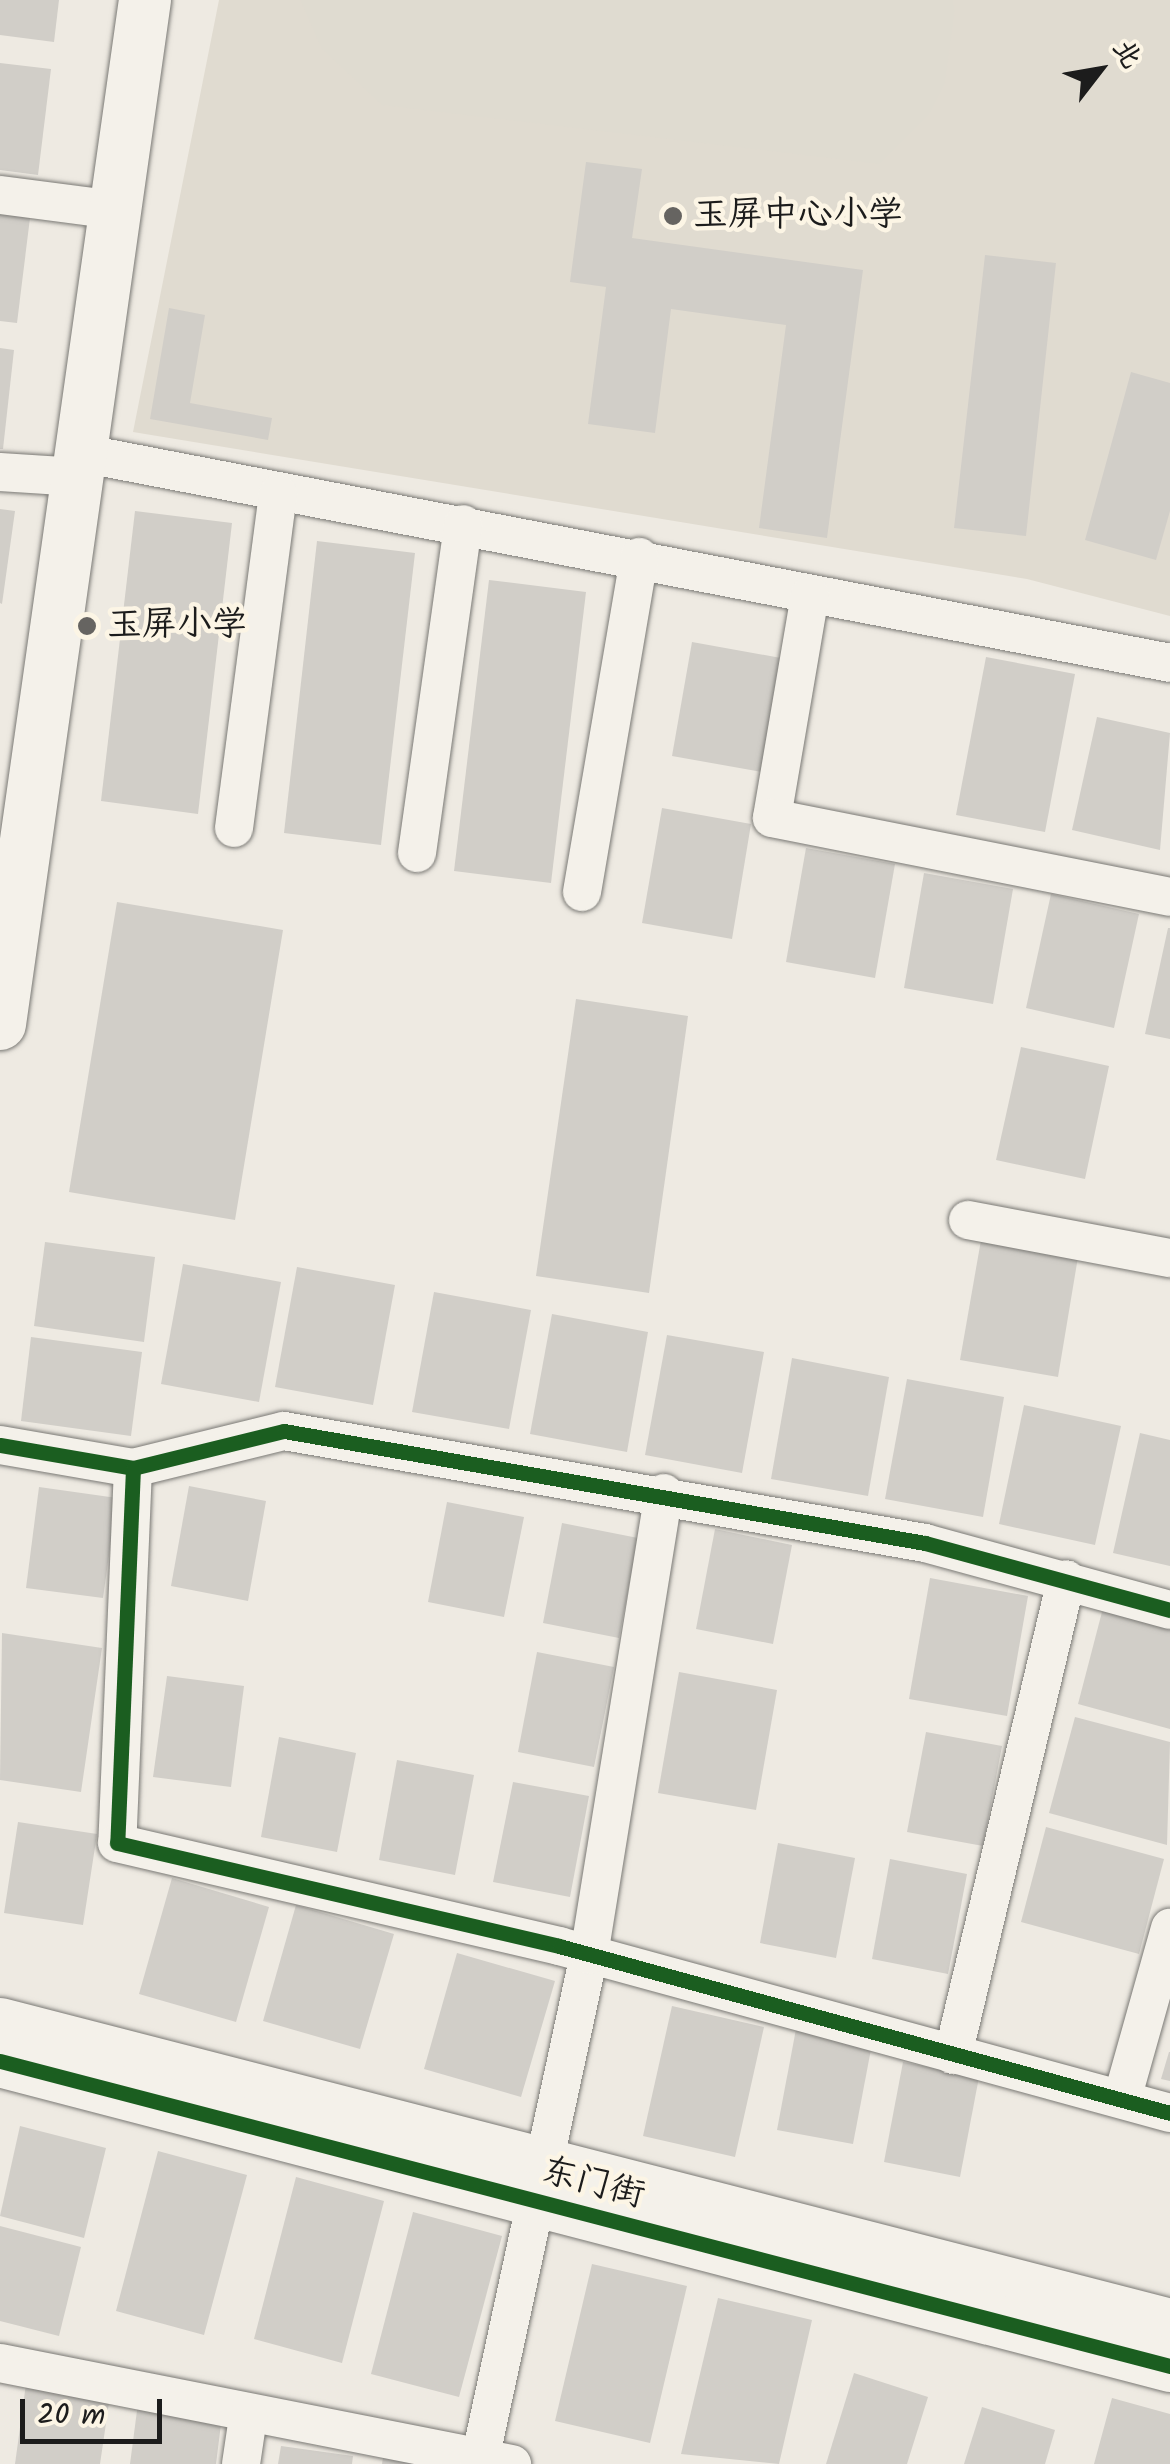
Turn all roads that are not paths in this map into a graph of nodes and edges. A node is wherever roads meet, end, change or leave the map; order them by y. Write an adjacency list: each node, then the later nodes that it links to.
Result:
1 (145, 0): 3 (street)
2 (0, 195): 3 (street)
3 (115, 210): 4 (street)
4 (79, 465): 5 (street); 6 (street); 12 (street)
5 (0, 472)
6 (278, 494): 7 (street); 11 (street)
7 (463, 524): 8 (street); 13 (street)
8 (638, 557): 9 (street); 14 (street)
9 (810, 595): 10 (street); 15 (street)
10 (1170, 663)
11 (234, 828)
12 (12, 846): 16 (street)
13 (417, 852)
14 (582, 892)
15 (1170, 897)
16 (0, 1024)
17 (968, 1220): 18 (street)
18 (1170, 1258)
19 (0, 1445): 20 (street)
20 (133, 1468): 21 (street); 25 (street)
21 (664, 1493): 22 (street); 25 (street)
22 (1066, 1580): 23 (street); 27 (street)
23 (1170, 1610)
24 (1170, 1928): 29 (street)
25 (588, 1955): 27 (street); 31 (street)
26 (0, 2024): 31 (street, 东门街)
27 (953, 2055): 29 (street)
28 (0, 2061): 31 (street, 东门街)
29 (1122, 2099): 30 (street)
30 (1170, 2113)
31 (536, 2178): 32 (street, 东门街); 34 (street, 东门街); 36 (street)
32 (1170, 2325)
33 (0, 2363): 35 (street)
34 (1170, 2366)
35 (248, 2417): 36 (street); 37 (street)
36 (491, 2462)
37 (241, 2464)

